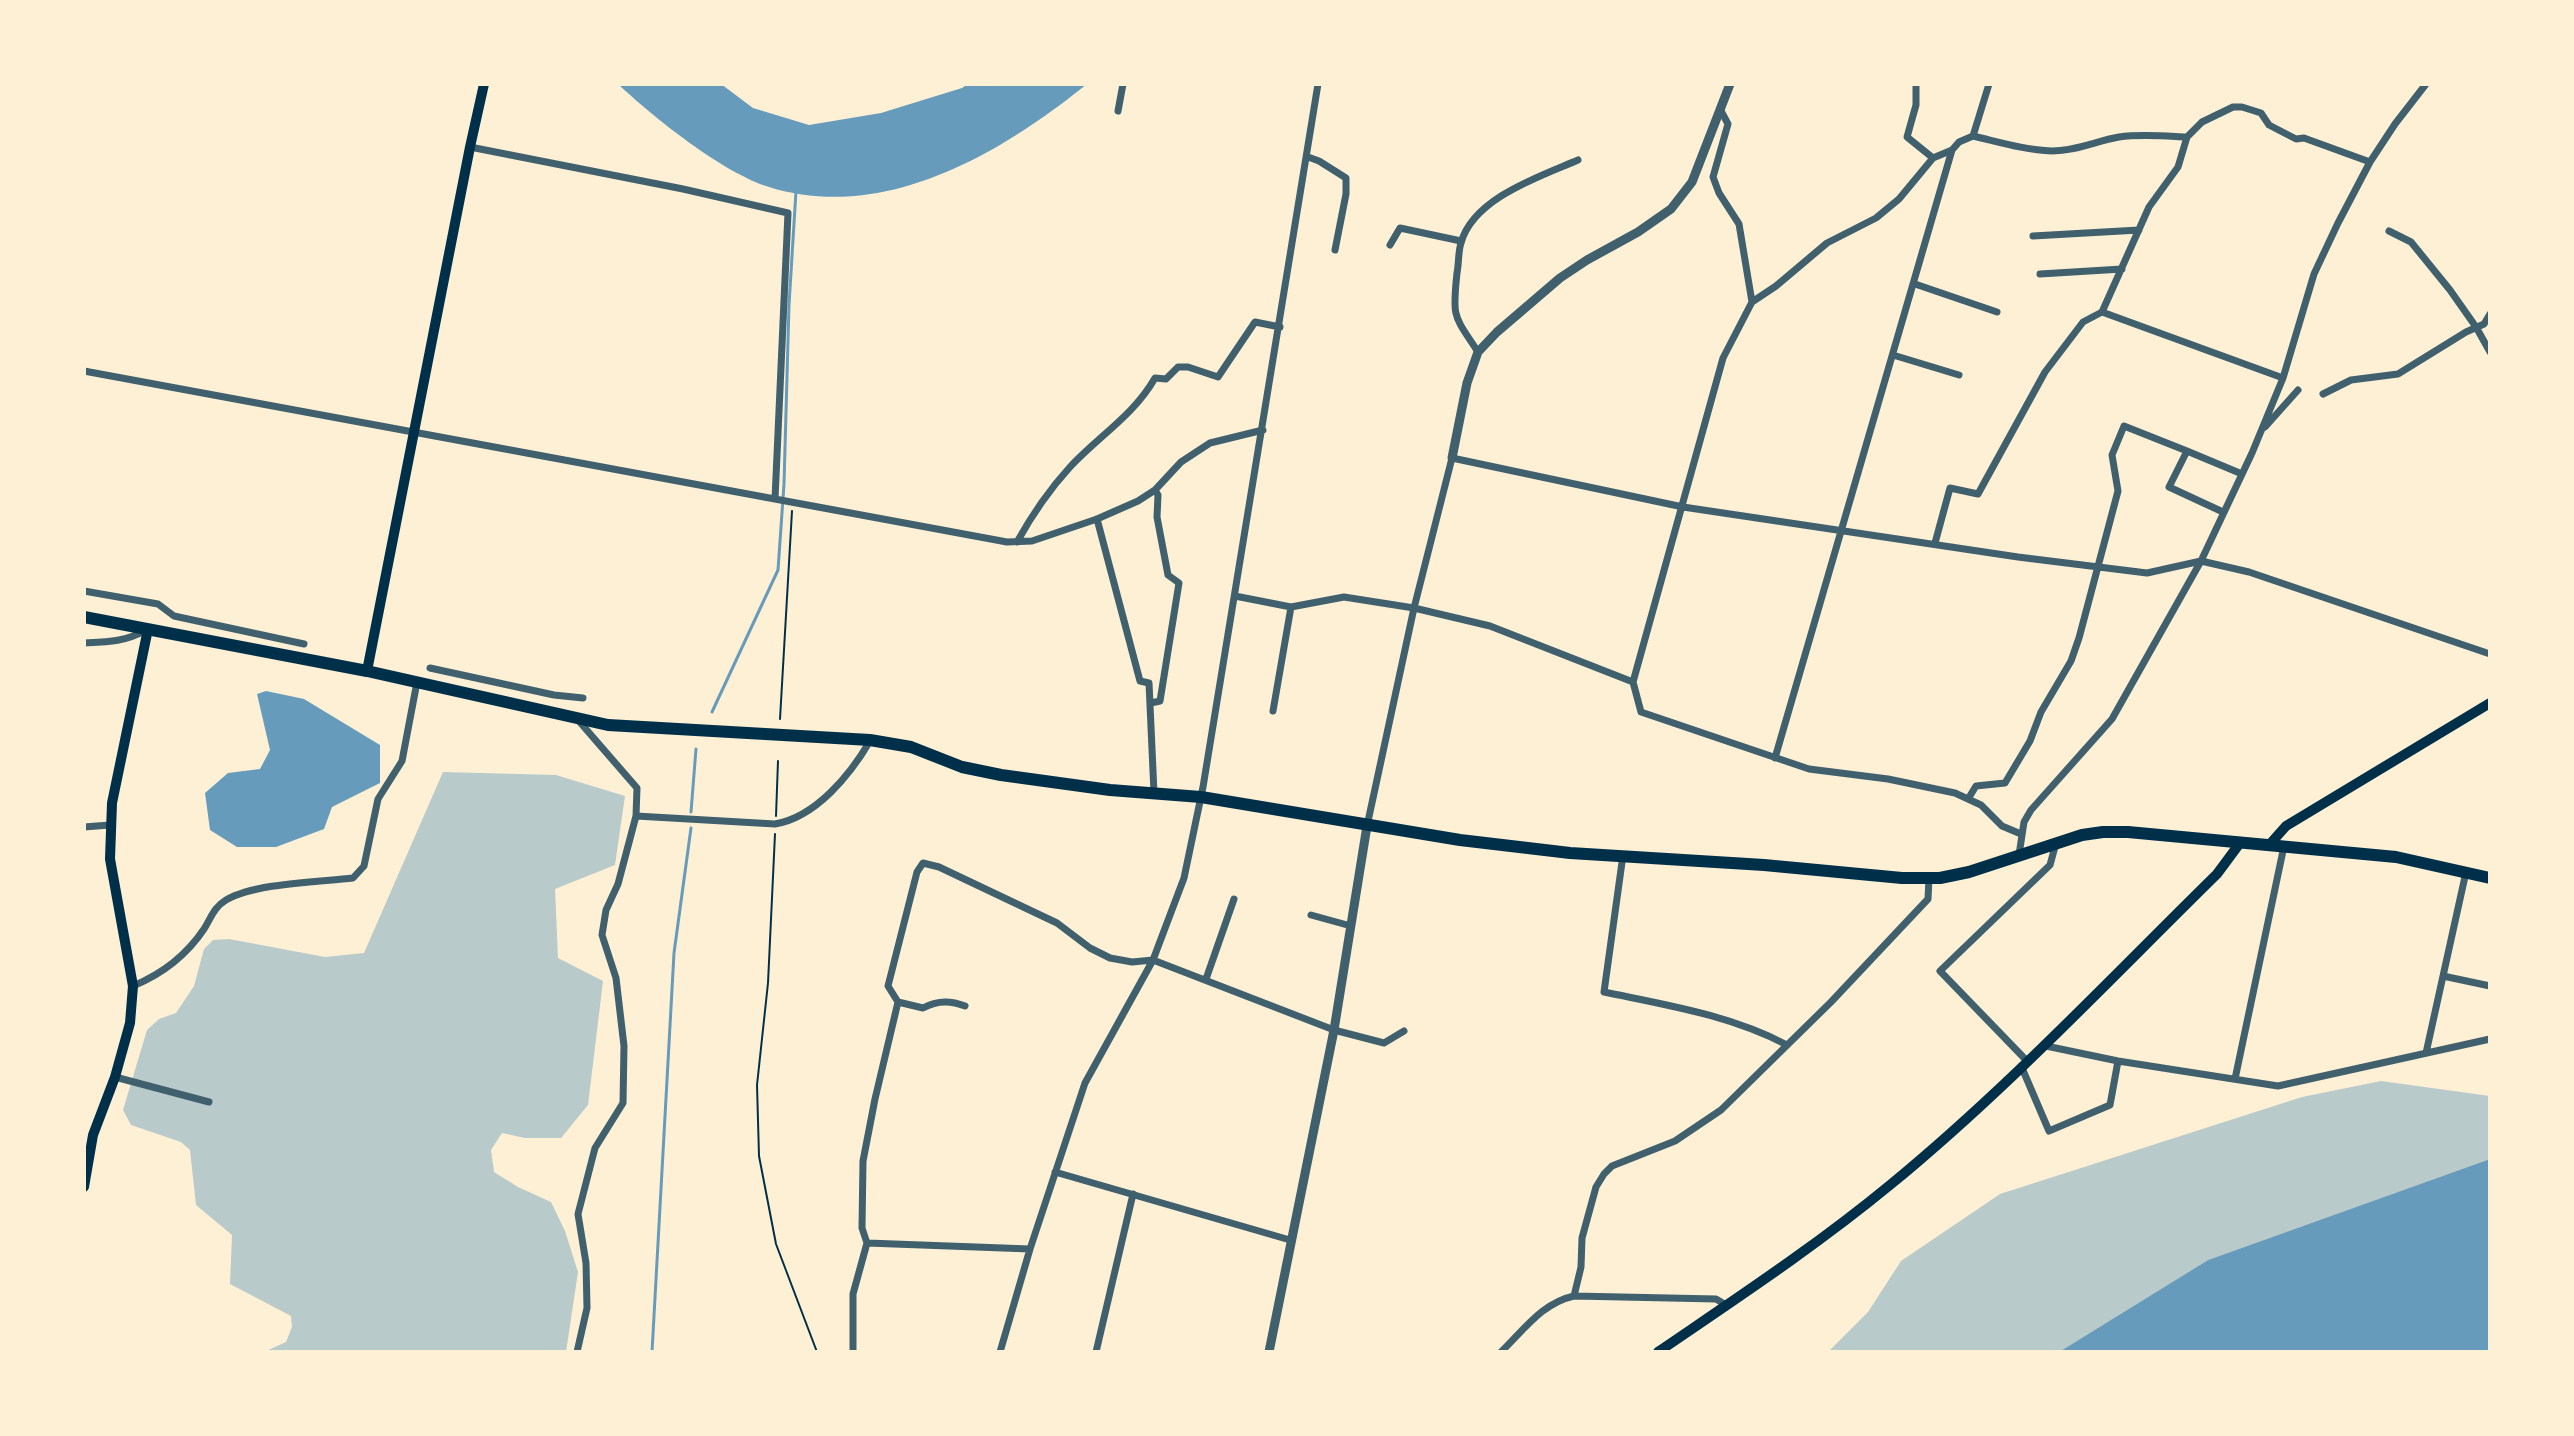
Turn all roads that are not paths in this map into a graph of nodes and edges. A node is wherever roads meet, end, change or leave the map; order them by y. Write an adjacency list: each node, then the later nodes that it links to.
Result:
1 (484, 84): 12 (main road)
2 (1123, 84): 9 (street)
3 (1318, 84): 14 (street)
4 (1730, 84): 8 (street)
5 (1916, 84): 15 (street)
6 (1989, 84): 10 (street)
7 (2426, 84): 17 (street)
8 (1720, 109): 27 (street); 33 (street)
9 (1118, 111)
10 (1973, 136): 11 (street); 13 (street)
11 (2187, 137): 17 (street); 18 (street)
12 (470, 147): 43 (main road); 48 (street)
13 (1952, 150): 15 (street); 26 (street)
14 (1308, 157): 23 (street); 31 (street)
15 (1933, 158): 27 (street)
16 (1578, 160): 21 (street)
17 (2370, 162): 38 (street)
18 (2139, 230): 20 (street); 24 (street)
19 (2389, 231): 32 (street)
20 (2033, 236)
21 (1461, 241): 22 (street); 33 (street)
22 (1390, 245)
23 (1335, 250)
24 (2122, 269): 25 (street); 29 (street)
25 (2040, 274)
26 (1915, 284): 28 (street); 35 (street)
27 (1752, 302): 49 (street)
28 (1997, 312)
29 (2102, 312): 38 (street); 54 (street)
30 (2490, 314): 32 (street)
31 (1280, 327): 41 (street); 53 (street)
32 (2476, 327): 34 (street); 40 (street)
33 (1478, 352): 45 (street)
34 (2490, 352)
35 (1893, 355): 37 (street); 52 (street)
36 (84, 371): 43 (street)
37 (1959, 375)
38 (2283, 378): 42 (street)
39 (2298, 390): 42 (street)
40 (2323, 394)
41 (1263, 430): 47 (street); 58 (street)
42 (2261, 432): 46 (street)
43 (415, 433): 48 (street); 67 (main road)
44 (2187, 451): 46 (street); 50 (street); 56 (street)
45 (1452, 458): 49 (street); 60 (street)
46 (2242, 474): 50 (street)
47 (1155, 490): 51 (street); 71 (street)
48 (775, 499): 53 (street)
49 (1683, 507): 52 (street); 69 (street)
50 (2223, 512): 55 (street)
51 (1097, 519): 53 (street); 71 (street)
52 (1841, 530): 54 (street); 76 (street)
53 (1017, 542)
54 (1935, 543): 56 (street)
55 (2201, 561): 56 (street); 65 (street); 84 (street)
56 (2097, 568): 79 (street)
57 (84, 591): 64 (street)
58 (1235, 596): 59 (street); 78 (street)
59 (1291, 607): 60 (street); 73 (street)
60 (1414, 608): 69 (street); 82 (street)
61 (84, 617): 62 (highway)
62 (148, 629): 63 (street); 67 (highway); 81 (main road)
63 (84, 643)
64 (304, 644)
65 (2490, 654)
66 (430, 668): 70 (street)
67 (367, 671): 68 (highway)
68 (417, 682): 74 (highway); 100 (street)
69 (1633, 682): 76 (street)
70 (583, 698)
71 (1151, 703): 77 (street)
72 (2490, 703): 87 (main road)
73 (1273, 711)
74 (577, 719): 75 (highway); 80 (street)
75 (870, 740): 77 (highway); 80 (street)
76 (1775, 758): 79 (street)
77 (1154, 793): 78 (highway)
78 (1201, 797): 82 (highway); 97 (street)
79 (1968, 799): 84 (street)
80 (636, 816): 123 (street)
81 (110, 825): 83 (street); 100 (main road)
82 (1367, 826): 89 (highway); 96 (street)
83 (84, 827)
84 (2021, 834): 90 (street)
85 (2056, 843): 86 (highway); 90 (highway); 111 (street)
86 (2240, 843): 87 (highway); 108 (main road)
87 (2270, 844): 88 (highway)
88 (2284, 845): 91 (highway); 113 (street)
89 (1623, 855): 92 (highway); 107 (street)
90 (2019, 855): 92 (highway)
91 (2466, 871): 93 (highway); 98 (street)
92 (1929, 878): 107 (street)
93 (2490, 878)
94 (1234, 899): 99 (street)
95 (1311, 915): 96 (street)
96 (1351, 926): 104 (street)
97 (1153, 960): 99 (street); 102 (street); 115 (street)
98 (2443, 976): 101 (street); 109 (street)
99 (1206, 979): 104 (street)
100 (133, 986): 112 (main road)
101 (2490, 986)
102 (898, 1002): 103 (street); 119 (street)
103 (965, 1006)
104 (1334, 1030): 105 (street); 118 (street)
105 (1404, 1031)
106 (2490, 1039): 109 (street)
107 (1787, 1045): 121 (street)
108 (2046, 1046): 110 (street); 111 (main road)
109 (2426, 1053): 113 (street)
110 (2118, 1061): 111 (street); 113 (street)
111 (2025, 1065): 122 (main road)
112 (115, 1077): 114 (street); 116 (main road)
113 (2235, 1079)
114 (209, 1102)
115 (1055, 1172): 117 (street); 120 (street)
116 (84, 1187)
117 (1133, 1194): 118 (street); 126 (street)
118 (1290, 1240): 127 (street)
119 (867, 1243): 120 (street); 124 (street)
120 (1030, 1249): 125 (street)
121 (1574, 1296): 122 (street); 128 (street)
122 (1726, 1305): 129 (main road)
123 (577, 1352)
124 (853, 1352)
125 (1000, 1352)
126 (1096, 1352)
127 (1269, 1352)
128 (1501, 1352)
129 (1658, 1352)

